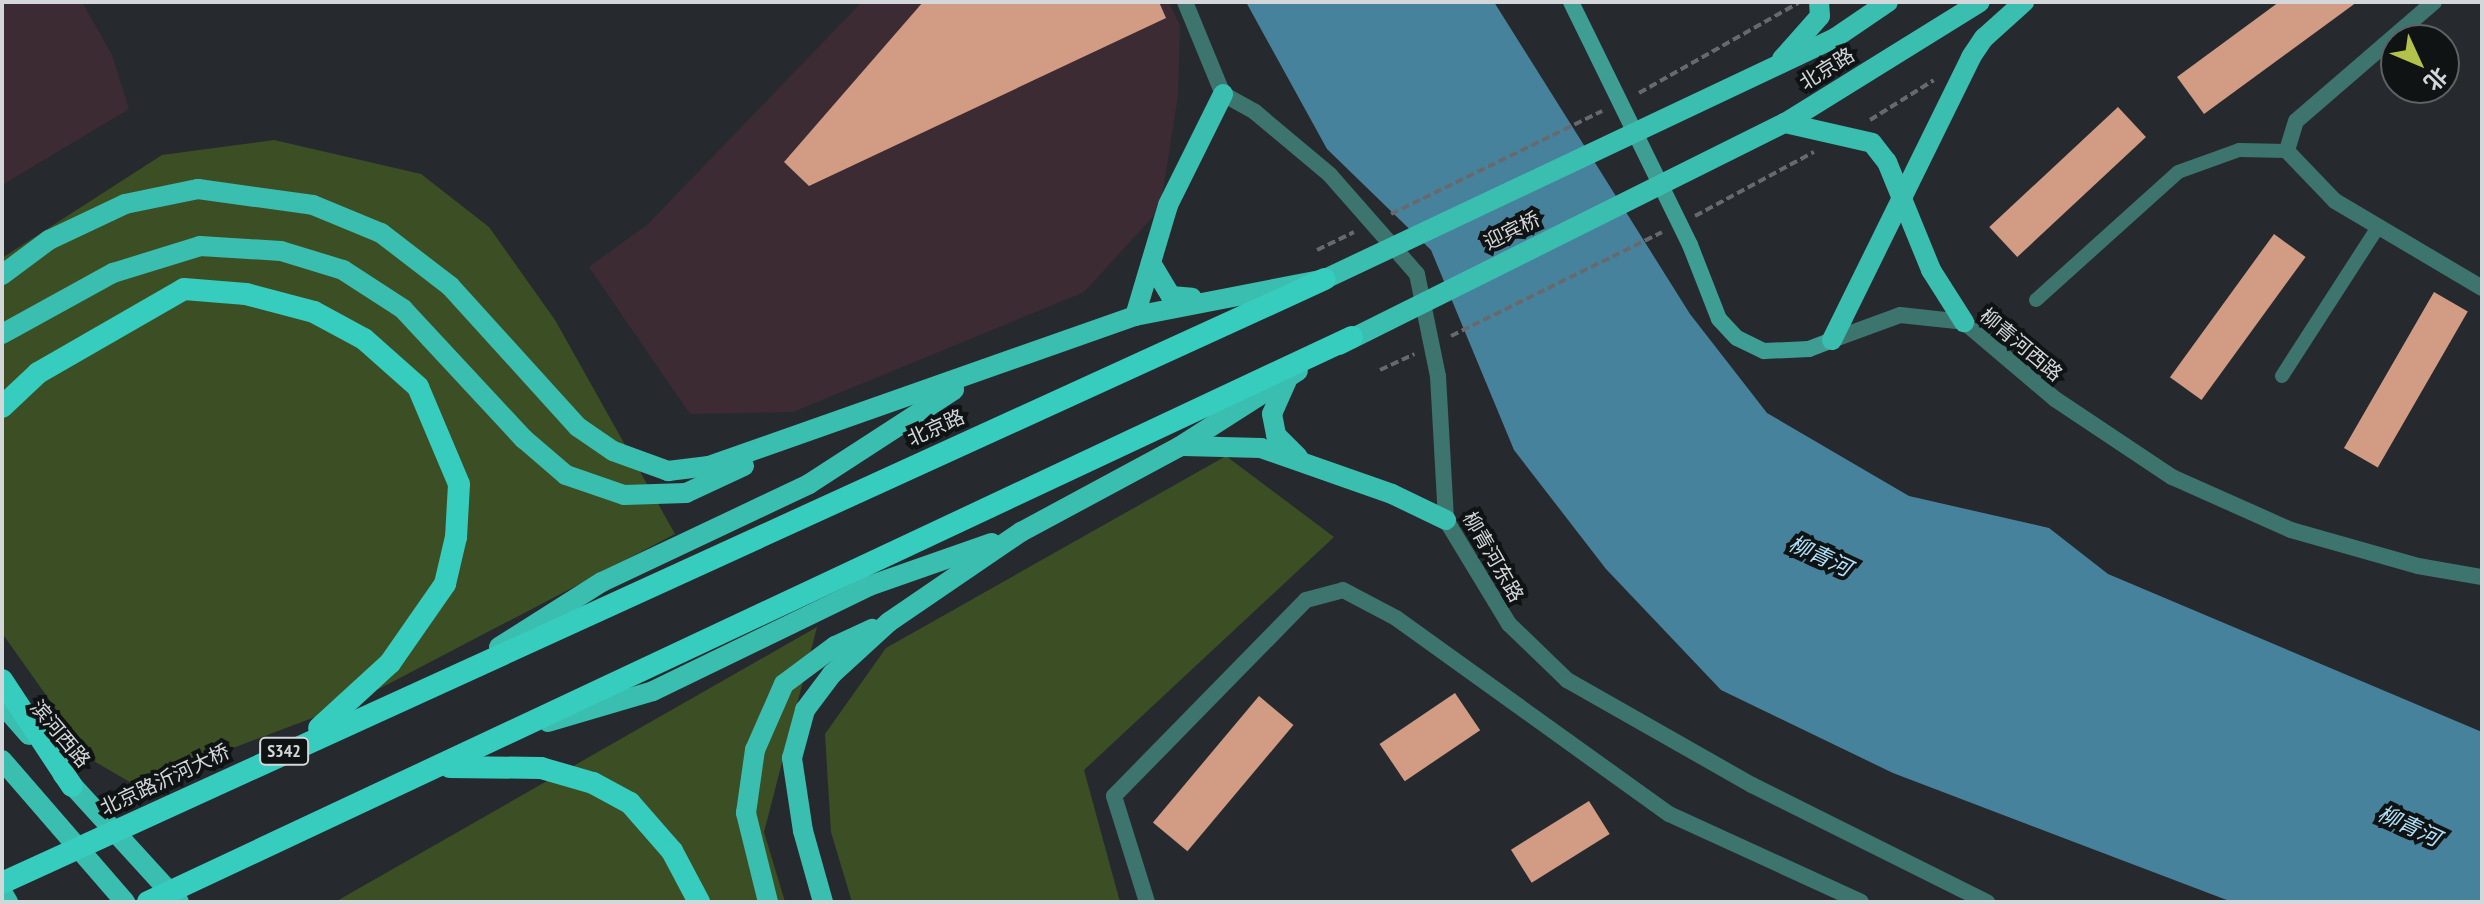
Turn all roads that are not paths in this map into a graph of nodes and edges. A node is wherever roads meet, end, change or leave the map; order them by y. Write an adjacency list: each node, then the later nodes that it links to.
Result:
1 (1185, 2): 9 (street)
2 (1571, 2): 26 (main road, 柳青河西路)
3 (1819, 2): 8 (main road)
4 (1888, 2): 8 (main road, 北京路)
5 (1980, 2): 11 (main road, 北京路)
6 (2024, 2): 14 (main road)
7 (2434, 2): 12 (street)
8 (1776, 65): 10 (main road, 北京路)
9 (1223, 94): 16 (main road); 34 (street, 柳青河东路)
10 (1660, 116): 18 (main road, 迎宾桥)
11 (1785, 123): 13 (main road, 北京路); 14 (main road)
12 (2287, 151): 15 (street); 21 (lane)
13 (1694, 168): 25 (main road, 迎宾桥)
14 (1900, 195): 23 (main road); 26 (main road)
15 (2378, 227): 19 (street); 28 (lane)
16 (1151, 263): 20 (main road); 22 (main road)
17 (2, 275): 31 (main road)
18 (1325, 279): 20 (main road, 迎宾桥); 37 (highway, 北京路)
19 (2482, 288)
20 (1209, 299): 22 (main road)
21 (2036, 300)
22 (1135, 316): 27 (main road)
23 (1964, 322): 26 (street, 柳青河西路); 36 (street, 柳青河西路)
24 (2, 334): 31 (main road)
25 (1352, 337): 29 (main road, 迎宾桥); 42 (highway)
26 (1832, 340)
27 (978, 374): 31 (main road); 39 (main road)
28 (2282, 376)
29 (1289, 377): 32 (main road, 迎宾桥); 33 (main road)
30 (2, 407): 43 (highway)
31 (845, 418)
32 (1179, 447): 33 (main road); 35 (main road, 迎宾桥)
33 (1304, 462): 34 (main road)
34 (1446, 520): 58 (street, 柳青河东路)
35 (1021, 532): 38 (main road); 42 (main road)
36 (2482, 577)
37 (566, 621): 39 (highway, 北京路沂河大桥 / S342)
38 (889, 622): 54 (main road); 55 (main road)
39 (471, 665): 43 (highway, 北京路沂河大桥 / S342)
40 (2, 680): 46 (highway)
41 (2, 704): 46 (main road, 滨河西路)
42 (514, 732): 45 (highway)
43 (303, 742): 47 (highway, 北京路沂河大桥 / S342)
44 (2, 760): 50 (main road)
45 (437, 768): 51 (highway); 53 (highway)
46 (72, 786): 52 (main road, 滨河西路)
47 (2, 883)
48 (2, 892): 49 (main road)
49 (8, 902)
50 (125, 902)
51 (148, 902)
52 (179, 902)
53 (699, 902)
54 (768, 902)
55 (823, 902)
56 (1147, 902): 57 (street)
57 (1861, 902)
58 (1987, 902)

